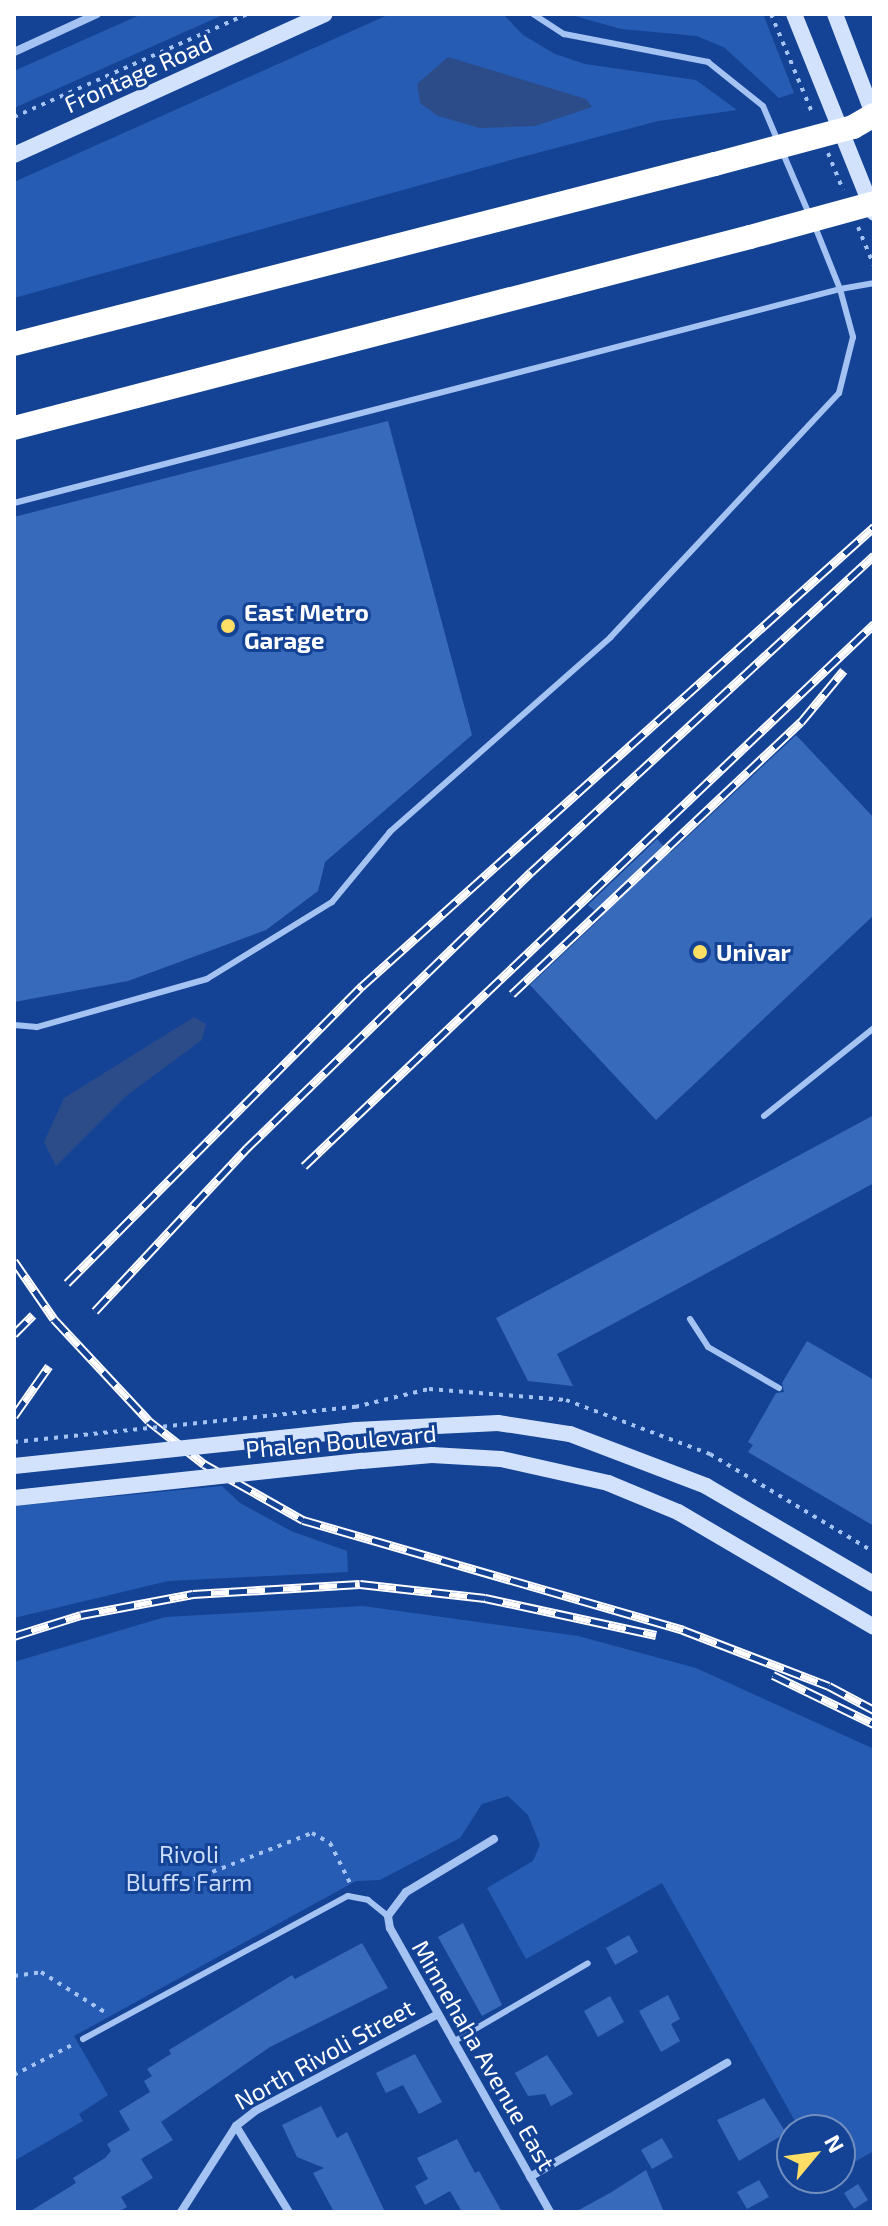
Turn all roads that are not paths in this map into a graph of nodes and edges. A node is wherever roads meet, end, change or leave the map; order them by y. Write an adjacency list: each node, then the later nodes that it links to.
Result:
1 (97, 14): 6 (street)
2 (325, 14): 8 (main road, Frontage Road)
3 (533, 14): 12 (lane)
4 (794, 14): 10 (main road)
5 (835, 14): 7 (main road)
6 (14, 52)
7 (869, 120): 13 (highway, bridge)
8 (14, 155)
9 (874, 203): 14 (highway, bridge)
10 (874, 214)
11 (874, 283): 12 (lane)
12 (840, 289): 15 (lane); 16 (lane)
13 (14, 344)
14 (14, 428)
15 (14, 503)
16 (14, 1025)
17 (874, 1028): 18 (lane)
18 (764, 1116)
19 (690, 1319): 20 (lane)
20 (779, 1388)
21 (14, 1466): 23 (main road, Phalen Boulevard, bridge)
22 (14, 1498): 24 (main road, Phalen Boulevard, bridge)
23 (874, 1584)
24 (874, 1627)
25 (494, 1839): 26 (street)
26 (388, 1916): 28 (street, Minnehaha Avenue East); 29 (lane)
27 (588, 1963): 30 (lane)
28 (438, 2014): 30 (street, Minnehaha Avenue East); 32 (street, North Rivoli Street)
29 (83, 2039)
30 (453, 2042): 33 (street, Minnehaha Avenue East)
31 (727, 2063): 33 (street)
32 (236, 2126): 34 (street, North Rivoli Street); 35 (street)
33 (530, 2177): 36 (street, Minnehaha Avenue East)
34 (181, 2212)
35 (289, 2212)
36 (550, 2212)

